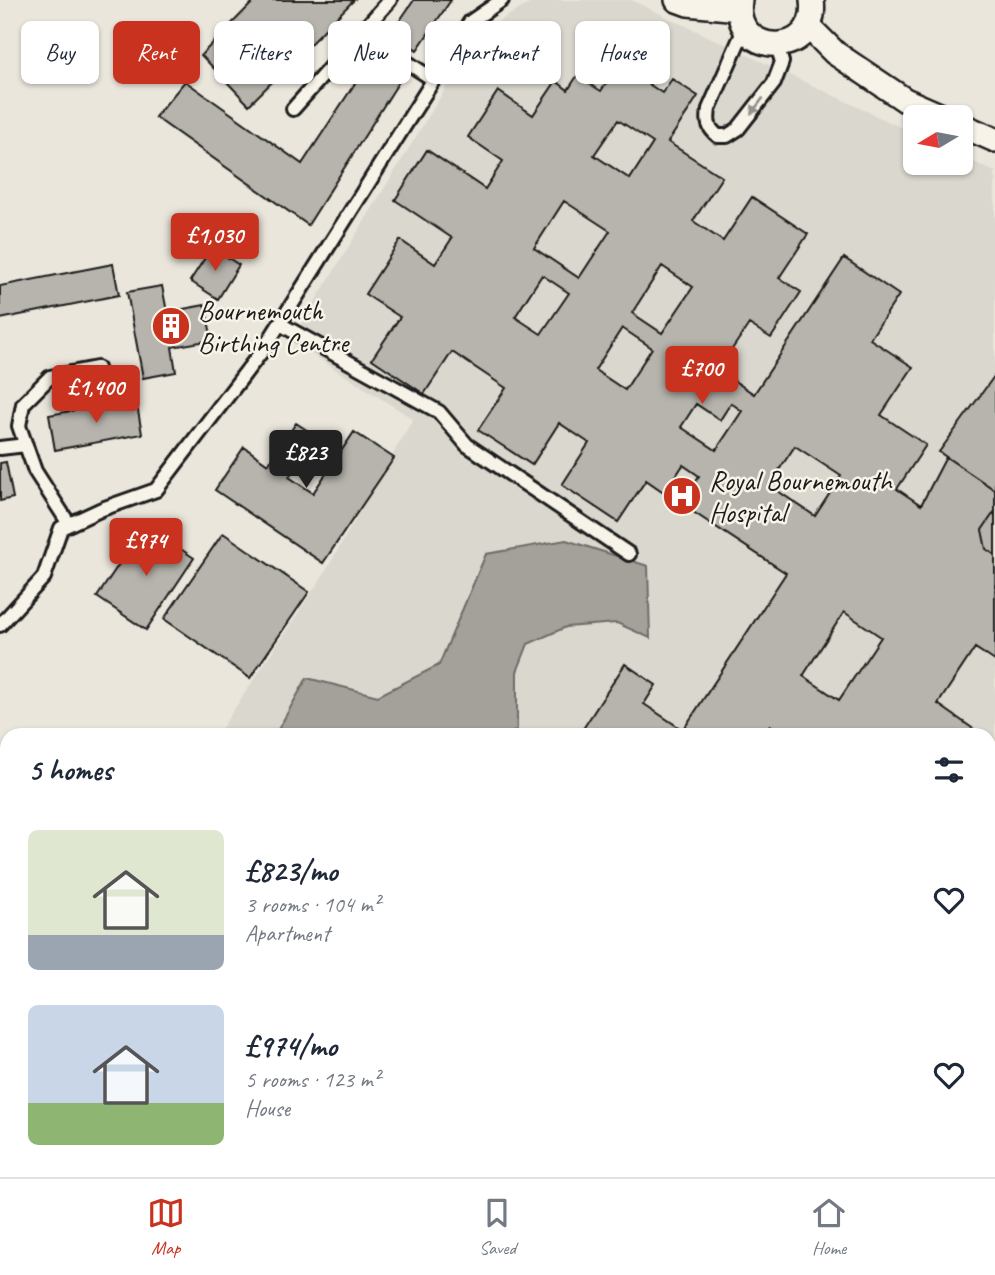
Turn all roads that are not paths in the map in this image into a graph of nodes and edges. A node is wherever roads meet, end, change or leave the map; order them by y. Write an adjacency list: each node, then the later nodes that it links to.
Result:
1 (390, 0): 6 (lane)
2 (502, 0): 7 (lane)
3 (677, 0): 5 (street)
4 (812, 0): 8 (street)
5 (740, 9): 9 (street); 9 (lane, one-way to 5)
6 (371, 21)
7 (471, 21)
8 (808, 26): 9 (street); 12 (street)
9 (777, 46)
10 (328, 69): 13 (lane)
11 (431, 84): 16 (lane)
12 (916, 105)
13 (293, 109)
14 (973, 130): 15 (street)
15 (995, 140)
16 (280, 324): 20 (lane); 21 (lane)
17 (97, 368): 18 (lane)
18 (26, 445): 19 (lane); 20 (lane)
19 (0, 448)
20 (69, 524): 22 (lane)
21 (629, 554)
22 (0, 625)

